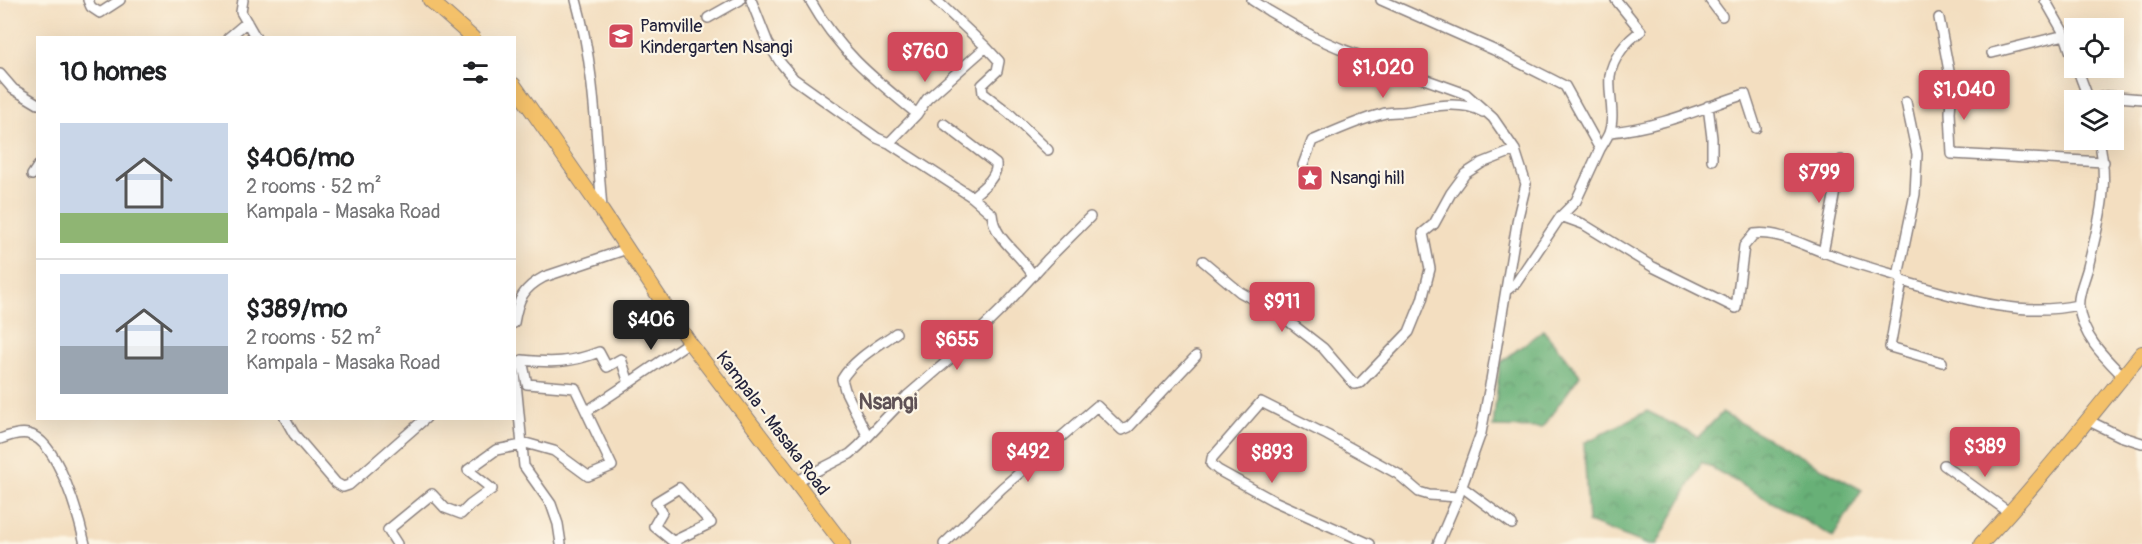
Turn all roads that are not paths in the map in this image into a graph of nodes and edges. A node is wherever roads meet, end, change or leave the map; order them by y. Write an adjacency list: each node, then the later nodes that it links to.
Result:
1 (88, 0): 2 (street)
2 (120, 0)
3 (243, 0): 18 (street)
4 (430, 0): 23 (main road)
5 (576, 0): 50 (street)
6 (740, 0): 16 (street)
7 (751, 0): 38 (street)
8 (810, 0): 33 (street)
9 (936, 0): 24 (street)
10 (1252, 0): 34 (street)
11 (1381, 0): 39 (street)
12 (1616, 0): 37 (street)
13 (1710, 0): 15 (street)
14 (2045, 0): 19 (street)
15 (1722, 16)
16 (708, 18)
17 (1939, 18): 45 (street)
18 (247, 22): 21 (street); 22 (street)
19 (2064, 33)
20 (2064, 35): 25 (street)
21 (230, 36)
22 (255, 36)
23 (468, 36)
24 (986, 47): 33 (street); 40 (street)
25 (1992, 53)
26 (0, 74): 31 (street)
27 (516, 89): 50 (main road, Kampala - Masaka Road)
28 (2124, 98): 29 (street)
29 (2142, 99)
30 (1906, 102): 57 (street)
31 (36, 103)
32 (1708, 106): 36 (street); 37 (street); 43 (street)
33 (917, 114): 38 (street)
34 (1493, 118): 41 (street); 46 (street)
35 (944, 124): 49 (street)
36 (1756, 128)
37 (1610, 132): 39 (street)
38 (889, 143): 49 (street)
39 (1600, 149): 51 (street)
40 (1048, 150)
41 (1515, 150): 55 (street); 58 (street)
42 (2101, 150): 45 (street)
43 (1712, 159)
44 (1840, 160): 54 (street)
45 (2104, 162): 59 (street)
46 (1303, 165)
47 (36, 169): 48 (street)
48 (32, 175)
49 (972, 197): 56 (street)
50 (602, 211): 53 (main road, Kampala - Masaka Road)
51 (1561, 216): 54 (street); 58 (street)
52 (1090, 218): 56 (street)
53 (627, 249): 60 (street); 62 (main road, Kampala - Masaka Road)
54 (1823, 253): 57 (street)
55 (1203, 261)
56 (1033, 276): 73 (street)
57 (1900, 279): 59 (street); 65 (street)
58 (1507, 290): 79 (street)
59 (2078, 306): 66 (street)
60 (516, 316)
61 (896, 333): 73 (street)
62 (689, 342): 68 (street); 78 (main road, Kampala - Masaka Road)
63 (2142, 353): 66 (main road)
64 (1196, 356): 87 (street)
65 (1942, 362)
66 (2123, 376): 72 (main road)
67 (516, 382): 75 (street)
68 (629, 383): 69 (street); 69 (street)
69 (587, 411): 75 (street)
70 (286, 420): 71 (street)
71 (424, 420)
72 (2089, 421): 76 (street); 80 (main road)
73 (867, 435): 78 (street)
74 (0, 439): 83 (street)
75 (522, 443): 84 (street); 85 (street)
76 (2142, 443)
77 (1944, 465): 80 (street)
78 (795, 482): 86 (main road, Kampala - Masaka Road)
79 (1460, 492): 81 (street); 88 (street); 89 (street)
80 (2010, 513): 90 (main road)
81 (1512, 524)
82 (675, 543): 82 (street)
83 (85, 544)
84 (397, 544)
85 (561, 544)
86 (843, 544)
87 (944, 544)
88 (1370, 544)
89 (1438, 544)
90 (1981, 544)

